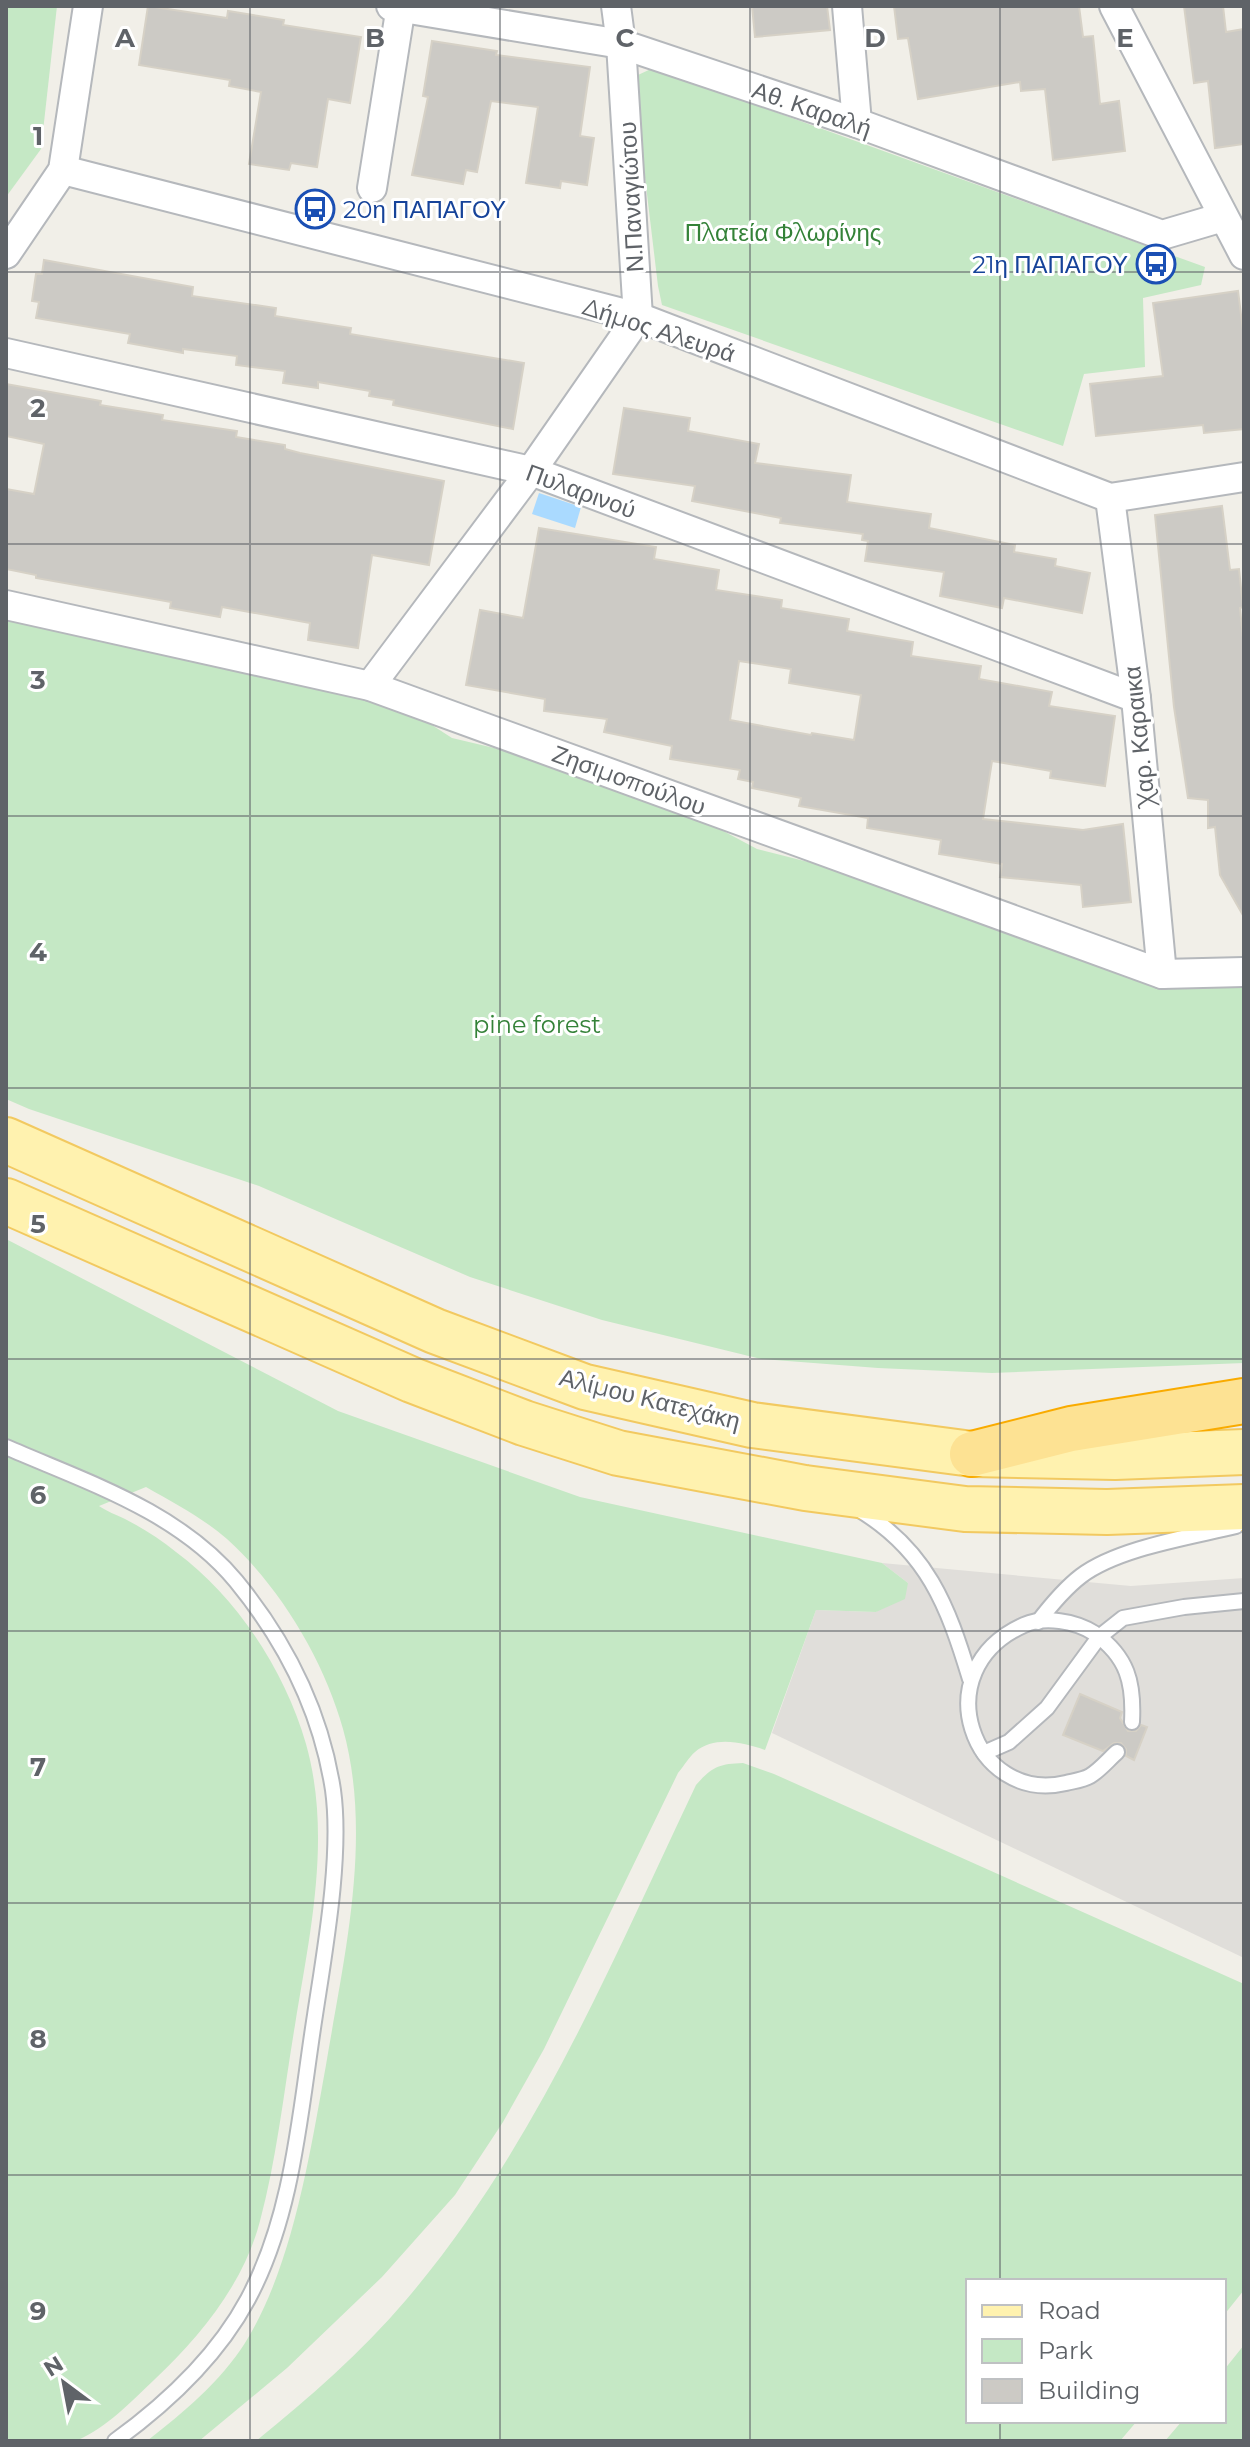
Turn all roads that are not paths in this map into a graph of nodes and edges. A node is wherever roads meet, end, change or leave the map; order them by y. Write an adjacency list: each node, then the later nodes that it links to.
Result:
1 (88, 6): 8 (street)
2 (616, 6): 6 (street, Ν.Παναγιώτου)
3 (847, 6): 7 (street)
4 (1114, 6): 10 (street)
5 (398, 7): 6 (street, Αθ. Καραλή); 9 (street)
6 (621, 44): 7 (street, Αθ. Καραλή); 13 (street, Ν.Παναγιώτου)
7 (857, 123): 10 (street, Αθ. Καραλή)
8 (63, 170): 11 (street); 13 (street, Δήμος Αλευρά)
9 (372, 188)
10 (1223, 217): 12 (street)
11 (6, 254)
12 (1244, 255)
13 (638, 317): 15 (street); 17 (street, Δήμος Αλευρά)
14 (6, 353): 15 (street, Πυλαρινού)
15 (531, 471): 19 (street); 20 (street, Πυλαρινού)
16 (1244, 477): 17 (street, Δήμος Αλευρά)
17 (1110, 498): 20 (street, Χαρ. Καραικα)
18 (6, 605): 19 (street, Ζησιμοπούλου)
19 (370, 686): 22 (street, Ζησιμοπούλου)
20 (1136, 698): 22 (street, Χαρ. Καραικα)
21 (1244, 972): 22 (street, Ζησιμοπούλου)
22 (1162, 974)
23 (6, 1140): 28 (main road, Αλίμου Κατεχάκη)
24 (6, 1201): 29 (main road)
25 (1244, 1401): 28 (highway)
26 (6, 1447): 39 (lane)
27 (1244, 1452): 28 (main road, Αλίμου Κατεχάκη)
28 (972, 1454)
29 (805, 1488): 30 (main road); 35 (lane)
30 (1244, 1507)
31 (1244, 1524): 33 (lane)
32 (1244, 1601): 34 (lane)
33 (1038, 1622): 34 (lane); 35 (lane)
34 (1099, 1637): 36 (lane); 38 (lane)
35 (970, 1679): 38 (lane)
36 (1132, 1722)
37 (1117, 1752): 38 (lane)
38 (984, 1753)
39 (115, 2441)

